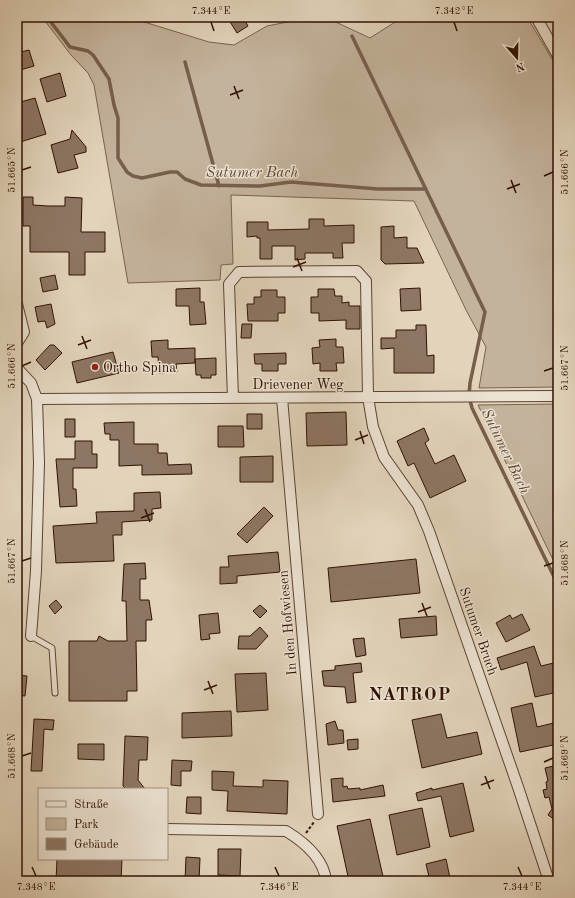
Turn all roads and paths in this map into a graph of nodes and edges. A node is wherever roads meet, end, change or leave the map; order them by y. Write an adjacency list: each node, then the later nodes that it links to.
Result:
1 (536, 17): 2 (street)
2 (558, 56)
3 (17, 304): 4 (street)
4 (17, 343)
5 (17, 368): 10 (street)
6 (558, 396): 7 (street, Drievener Weg)
7 (368, 397): 8 (street, Sutumer Bruch); 9 (street, Drievener Weg); 17 (street, Sutumer Bruch)
8 (233, 398): 9 (street, Drievener Weg); 10 (street, Drievener Weg)
9 (282, 398): 13 (street, In den Hofwiesen)
10 (37, 399): 11 (street)
11 (31, 636): 12 (lane)
12 (55, 693)
13 (318, 814): 15 (path)
14 (168, 828): 15 (street)
15 (300, 840): 16 (street)
16 (326, 881)
17 (549, 881)

